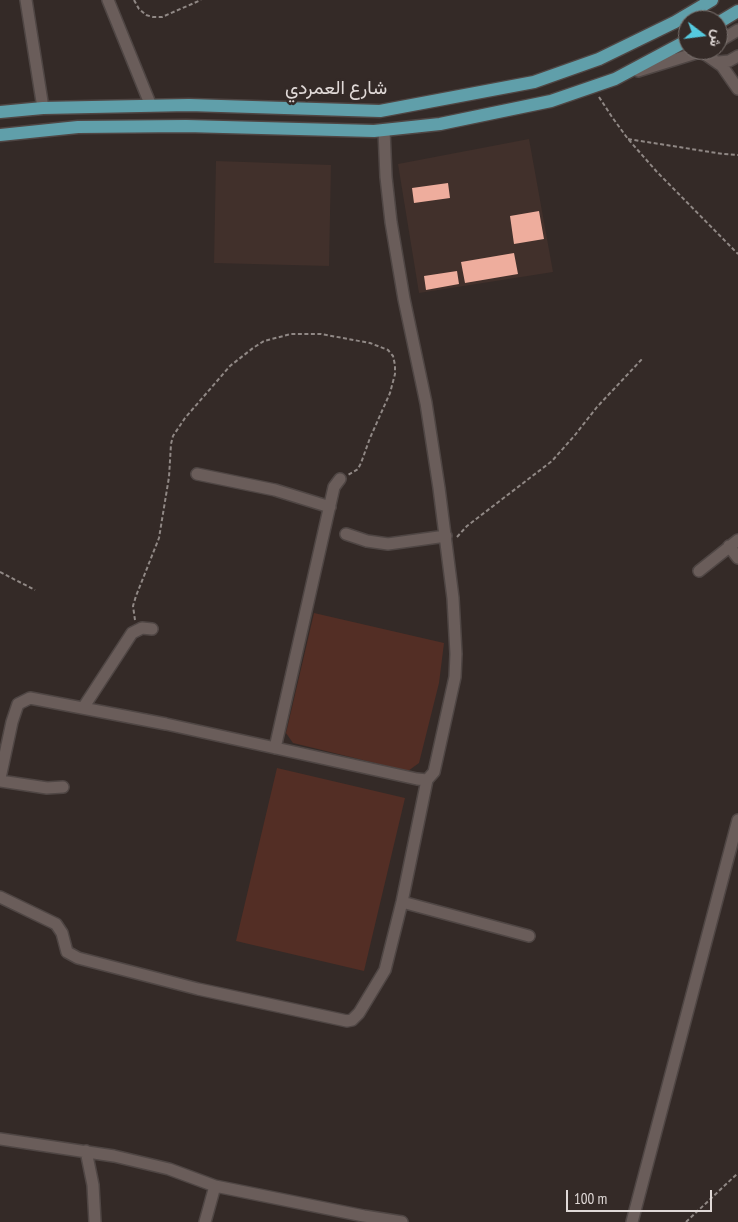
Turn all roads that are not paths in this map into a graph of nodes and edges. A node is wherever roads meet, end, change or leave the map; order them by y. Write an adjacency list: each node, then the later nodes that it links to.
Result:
1 (26, 0): 12 (street)
2 (108, 0): 11 (street)
3 (712, 0): 11 (main road, شارع العمردي)
4 (678, 45): 9 (main road)
5 (738, 56): 8 (street)
6 (678, 58): 9 (street)
7 (716, 60): 8 (street)
8 (719, 62): 10 (street)
9 (615, 79): 14 (main road)
10 (738, 89)
11 (151, 106): 12 (main road, شارع العمردي)
12 (43, 108): 13 (main road, شارع العمردي)
13 (0, 112)
14 (384, 130): 15 (main road); 20 (street)
15 (0, 135)
16 (197, 474): 18 (street)
17 (340, 479): 18 (street)
18 (330, 507): 26 (street)
19 (346, 534): 20 (street)
20 (446, 536): 28 (street)
21 (734, 543): 22 (street); 23 (street)
22 (738, 558)
23 (699, 571)
24 (152, 629): 25 (street)
25 (83, 708): 26 (street); 27 (street)
26 (275, 748): 28 (street)
27 (0, 780): 29 (street)
28 (427, 780): 32 (street)
29 (63, 787)
30 (738, 820): 40 (street)
31 (0, 897): 32 (street)
32 (402, 902): 33 (street)
33 (529, 936)
34 (0, 1138): 35 (street)
35 (86, 1151): 36 (street); 37 (street)
36 (215, 1186): 38 (street); 39 (street)
37 (95, 1222)
38 (205, 1222)
39 (402, 1222)
40 (632, 1222)

